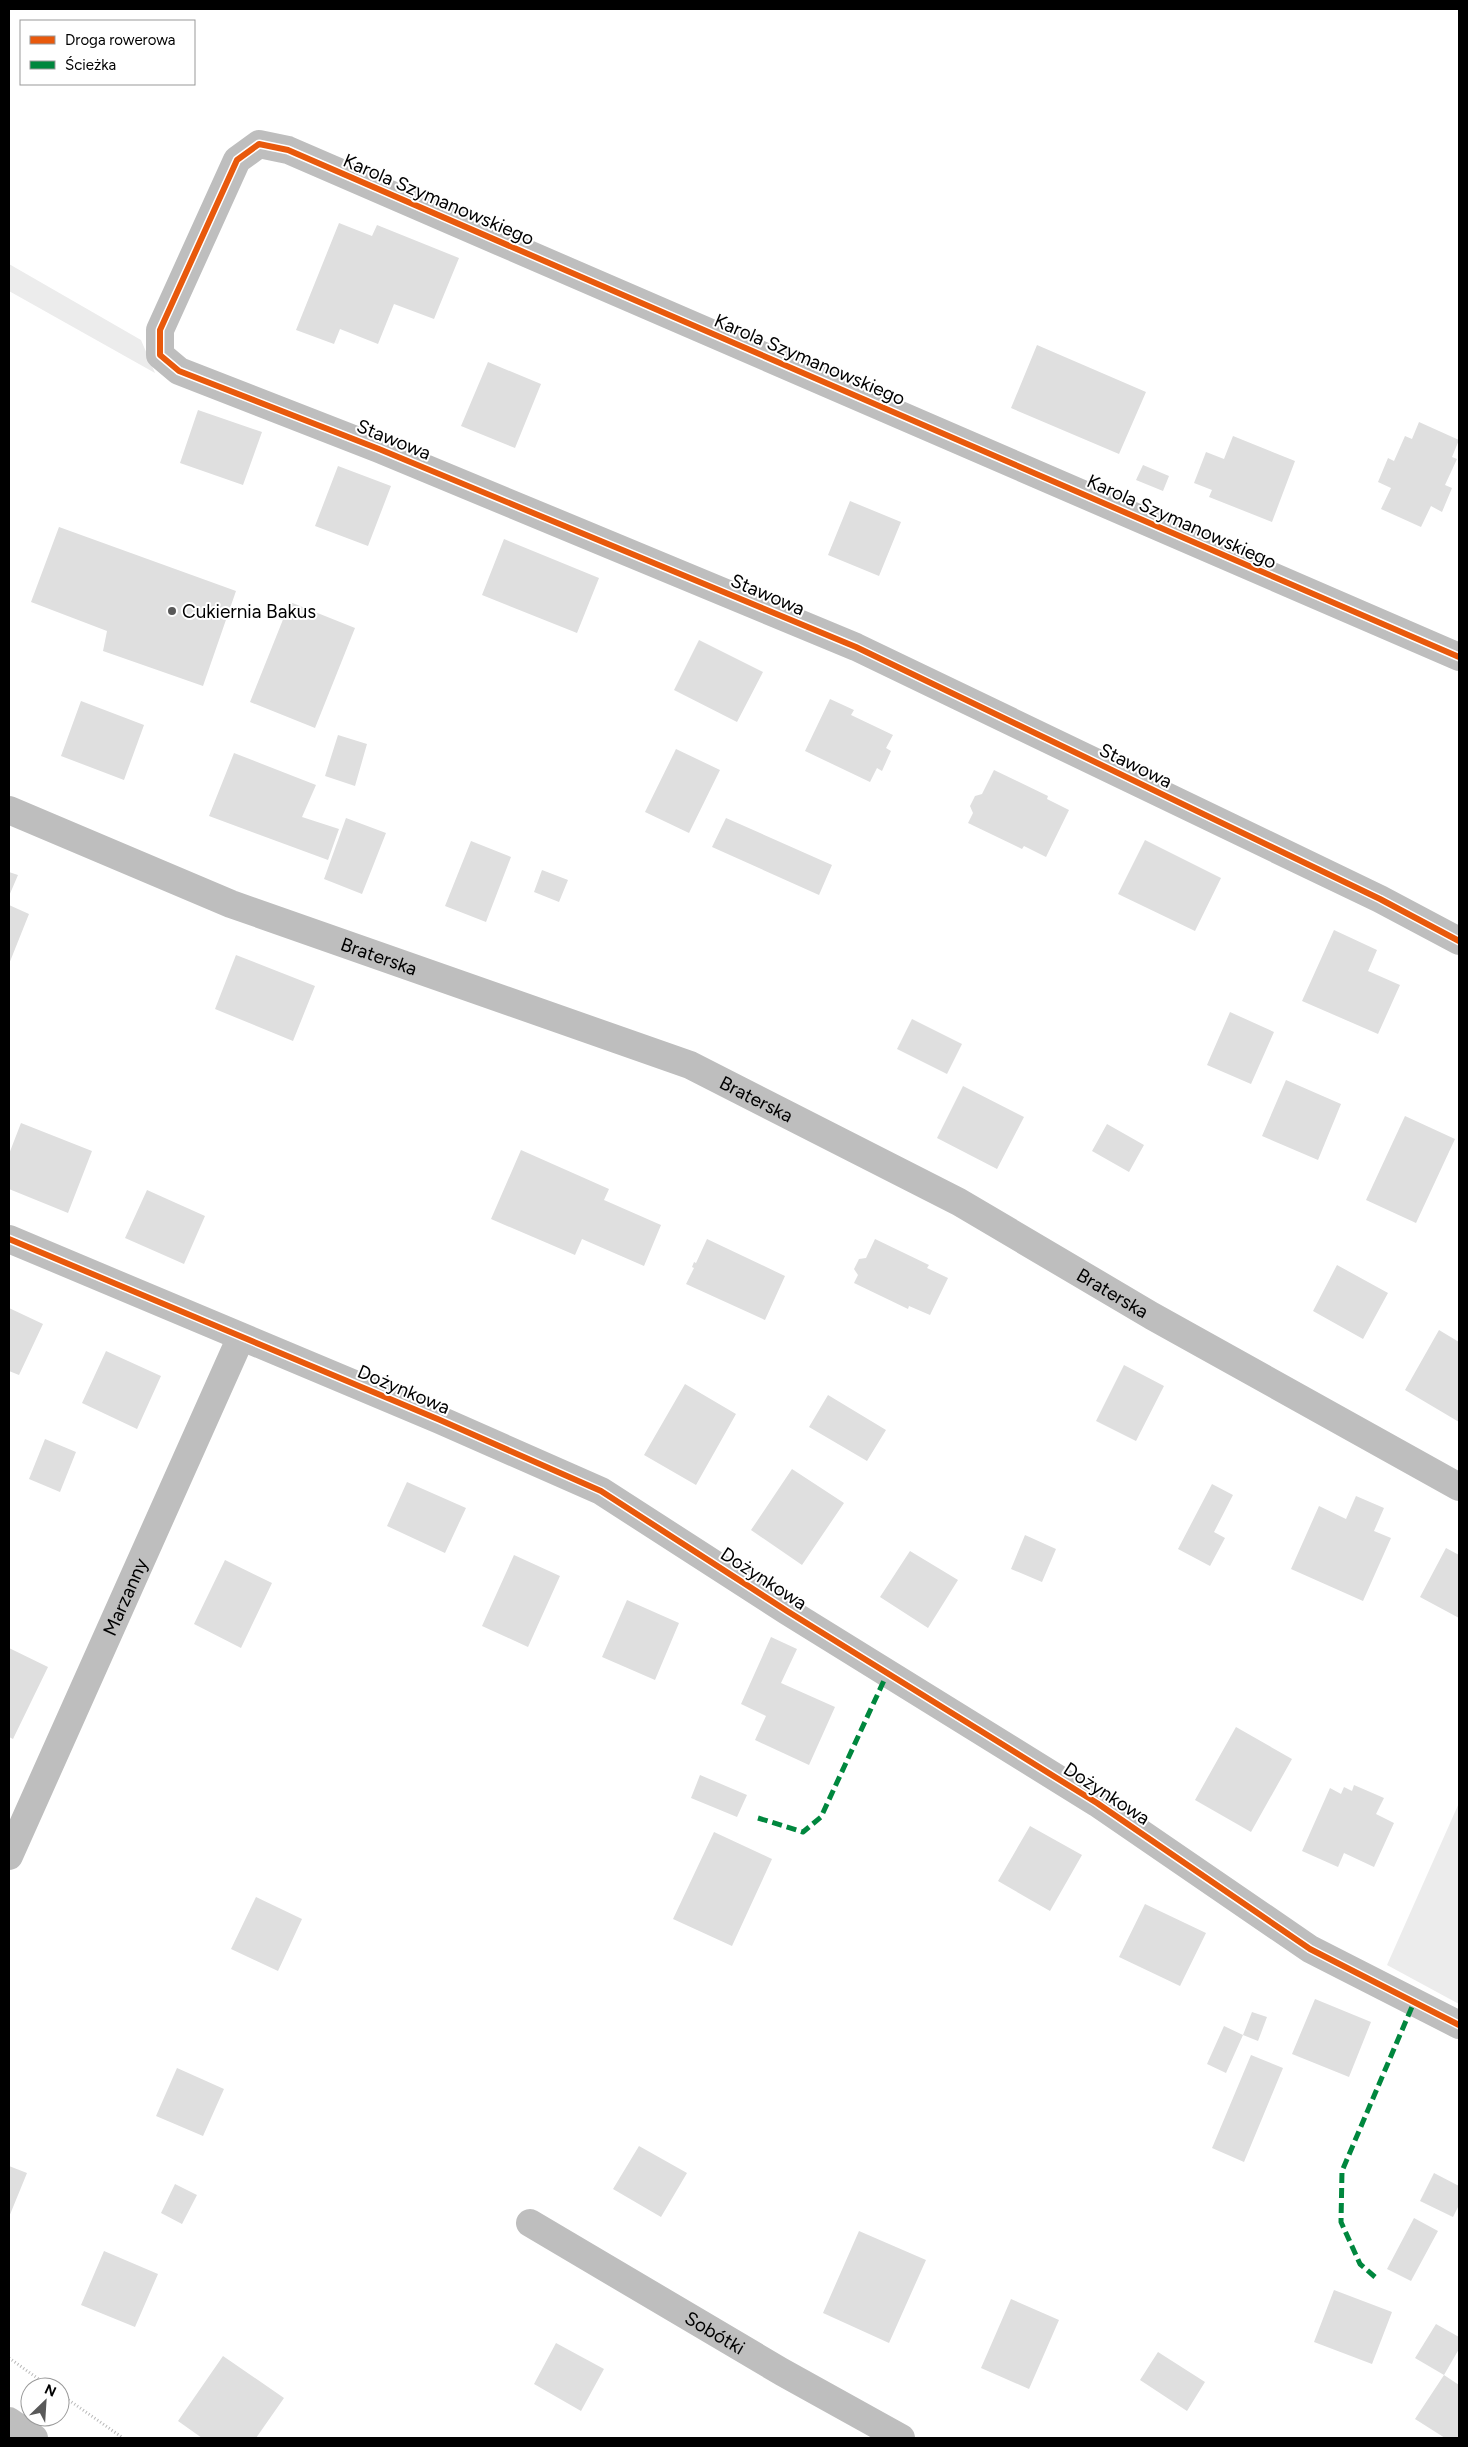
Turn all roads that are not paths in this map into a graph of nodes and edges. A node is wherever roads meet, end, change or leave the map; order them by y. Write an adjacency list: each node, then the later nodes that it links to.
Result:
1 (198, 245): 2 (street, Karola Szymanowskiego); 4 (street, Stawowa)
2 (1459, 657)
3 (9, 810): 7 (street, Braterska)
4 (1459, 941)
5 (9, 1239): 6 (street, Dożynkowa)
6 (241, 1337): 8 (street, Marzanny); 10 (street, Dożynkowa)
7 (1459, 1487)
8 (17, 1815): 9 (street, Marzanny)
9 (9, 1856)
10 (1459, 2025)
11 (530, 2223): 14 (street, Sobótki)
12 (9, 2420): 13 (street)
13 (34, 2438)
14 (901, 2438)

